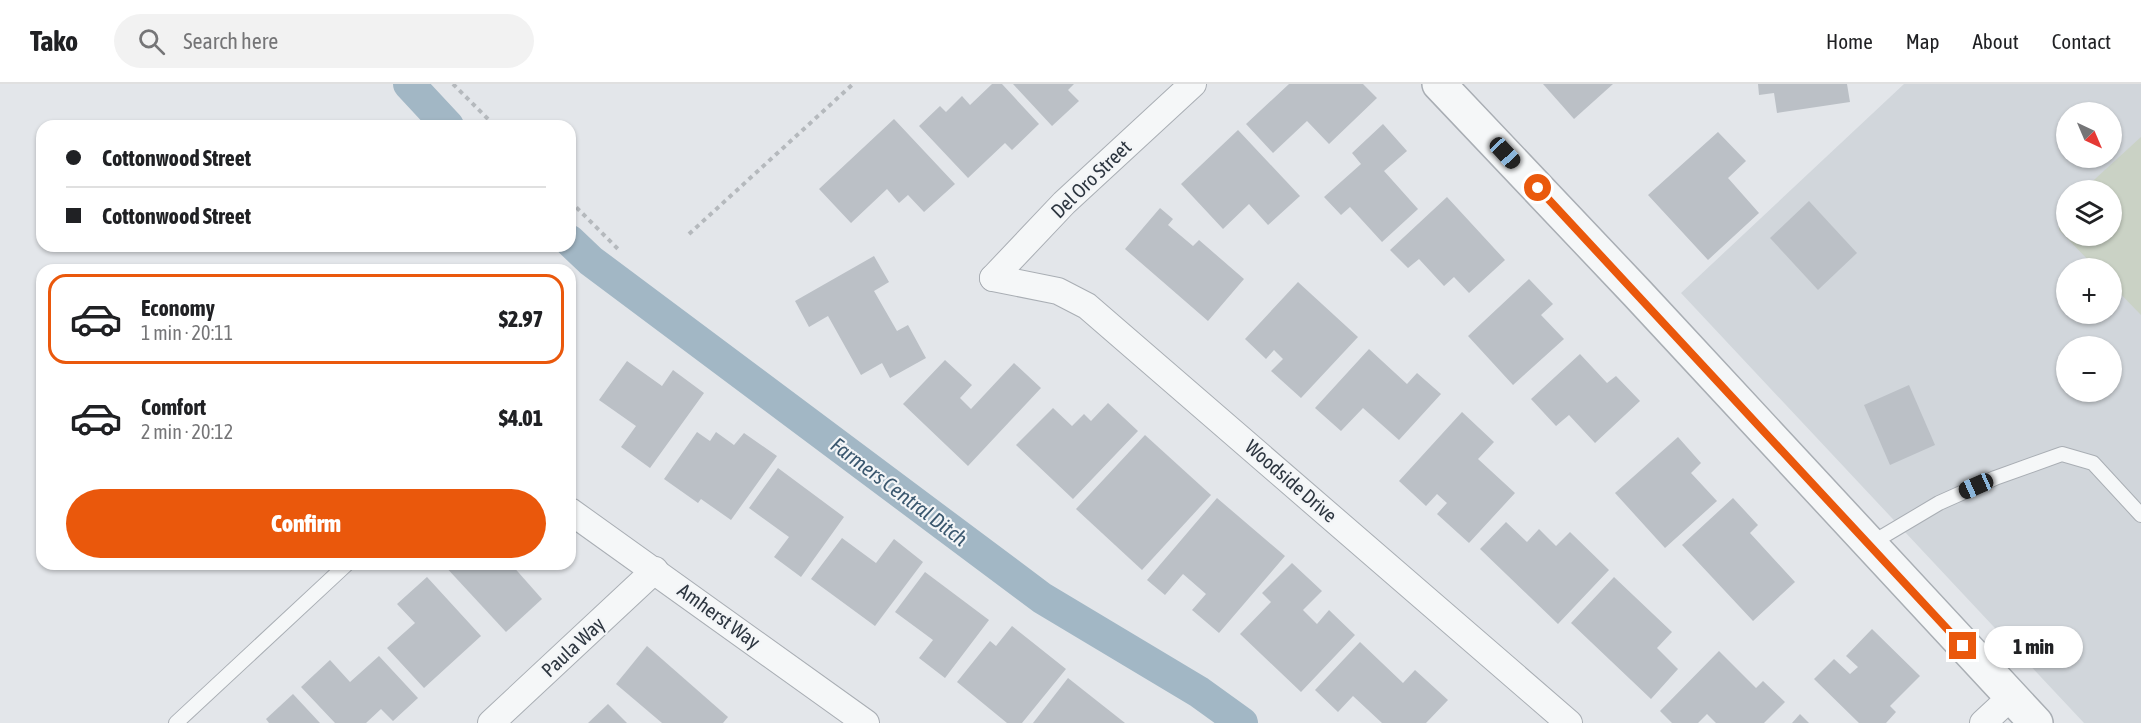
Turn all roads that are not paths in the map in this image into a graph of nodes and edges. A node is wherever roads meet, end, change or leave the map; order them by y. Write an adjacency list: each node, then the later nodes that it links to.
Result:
1 (1193, 84): 3 (street, Del Oro Street)
2 (1439, 84): 6 (street)
3 (993, 278): 13 (street, Woodside Drive)
4 (576, 515): 8 (street, Amherst Way)
5 (2141, 515): 6 (lane)
6 (1868, 545): 9 (street)
7 (341, 570): 10 (lane)
8 (655, 570): 11 (street, Paula Way); 12 (street, Amherst Way)
9 (2011, 697): 14 (street); 15 (street)
10 (177, 723)
11 (491, 723)
12 (867, 723)
13 (1569, 723)
14 (1983, 723)
15 (2036, 723)

